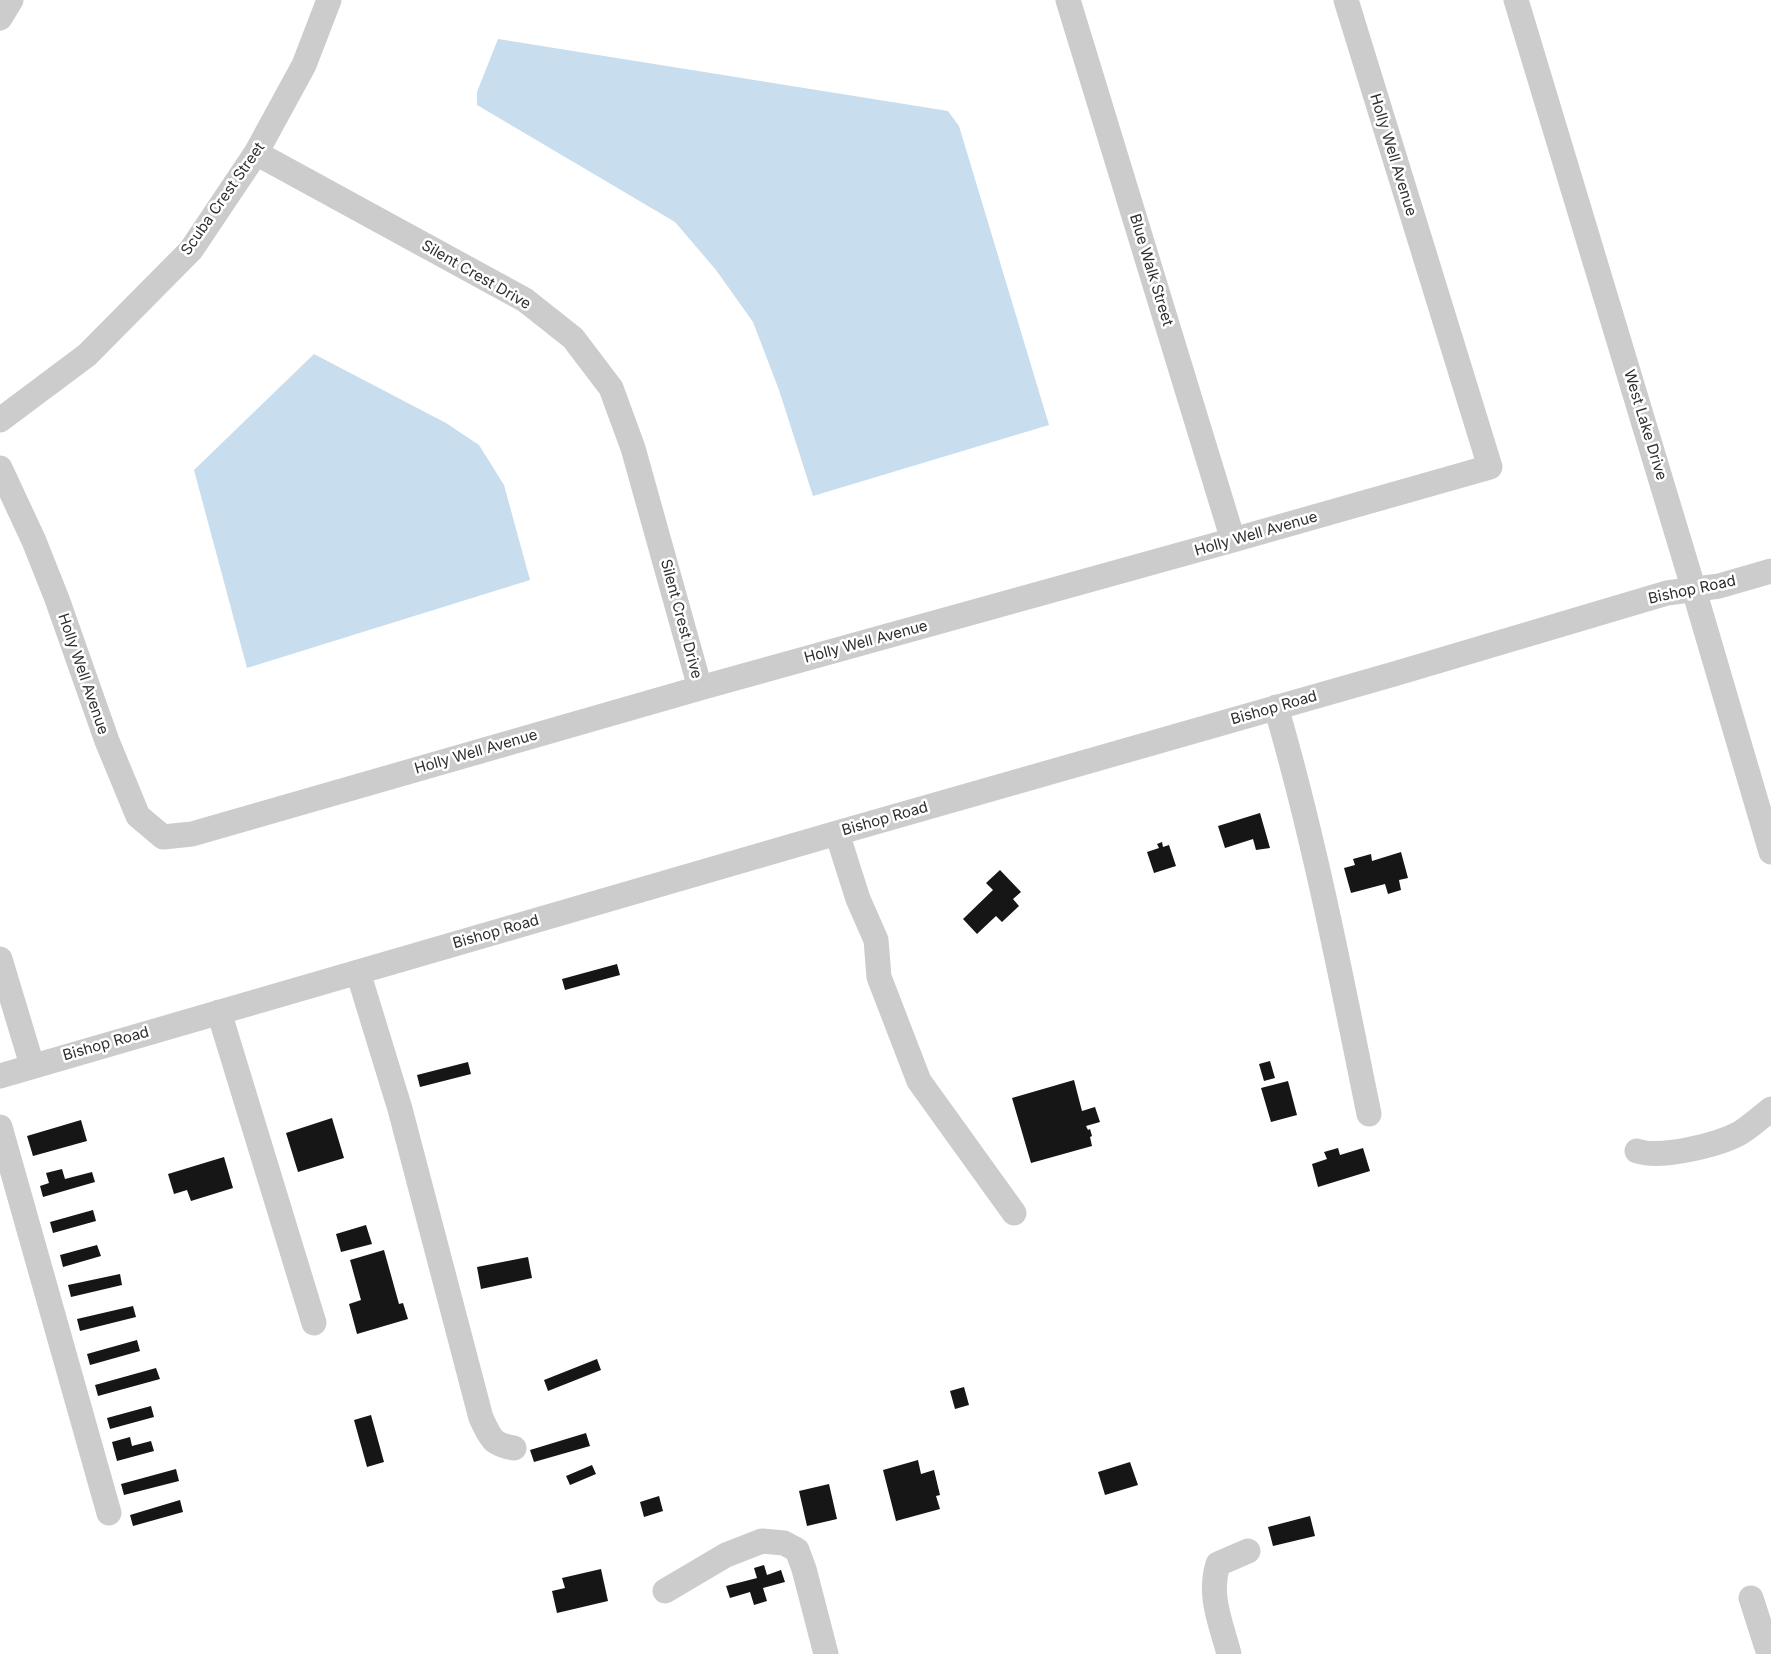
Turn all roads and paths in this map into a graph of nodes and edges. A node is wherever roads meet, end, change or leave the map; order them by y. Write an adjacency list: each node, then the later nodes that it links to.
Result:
1 (11, 0): 6 (street)
2 (329, 0): 7 (street, Scuba Crest Street)
3 (1068, 0): 10 (street, Blue Walk Street)
4 (1346, 0): 10 (street, Holly Well Avenue)
5 (1516, 0): 12 (street, West Lake Drive)
6 (0, 18)
7 (256, 153): 8 (street, Scuba Crest Street); 13 (street, Silent Crest Drive)
8 (0, 420)
9 (0, 468): 13 (street, Holly Well Avenue)
10 (1233, 540): 13 (street, Holly Well Avenue)
11 (1771, 571): 12 (street, Bishop Road)
12 (1694, 590): 14 (street, Bishop Road); 15 (street, West Lake Drive)
13 (700, 688)
14 (1276, 707): 16 (street, Bishop Road); 24 (street)
15 (1766, 819): 17 (street, West Lake Drive)
16 (837, 833): 19 (street, Bishop Road); 27 (street)
17 (1771, 852)
18 (0, 959): 21 (street)
19 (358, 972): 20 (street, Bishop Road); 29 (street)
20 (219, 1012): 21 (street, Bishop Road); 28 (street)
21 (32, 1065): 22 (street, Bishop Road)
22 (0, 1076)
23 (1771, 1109): 26 (street)
24 (1369, 1114)
25 (0, 1127): 30 (street)
26 (1637, 1151)
27 (1014, 1213)
28 (314, 1323)
29 (514, 1448)
30 (109, 1513)
31 (1248, 1551): 35 (street)
32 (665, 1591): 34 (street)
33 (1751, 1598): 36 (street)
34 (826, 1654)
35 (1229, 1654)
36 (1769, 1654)

